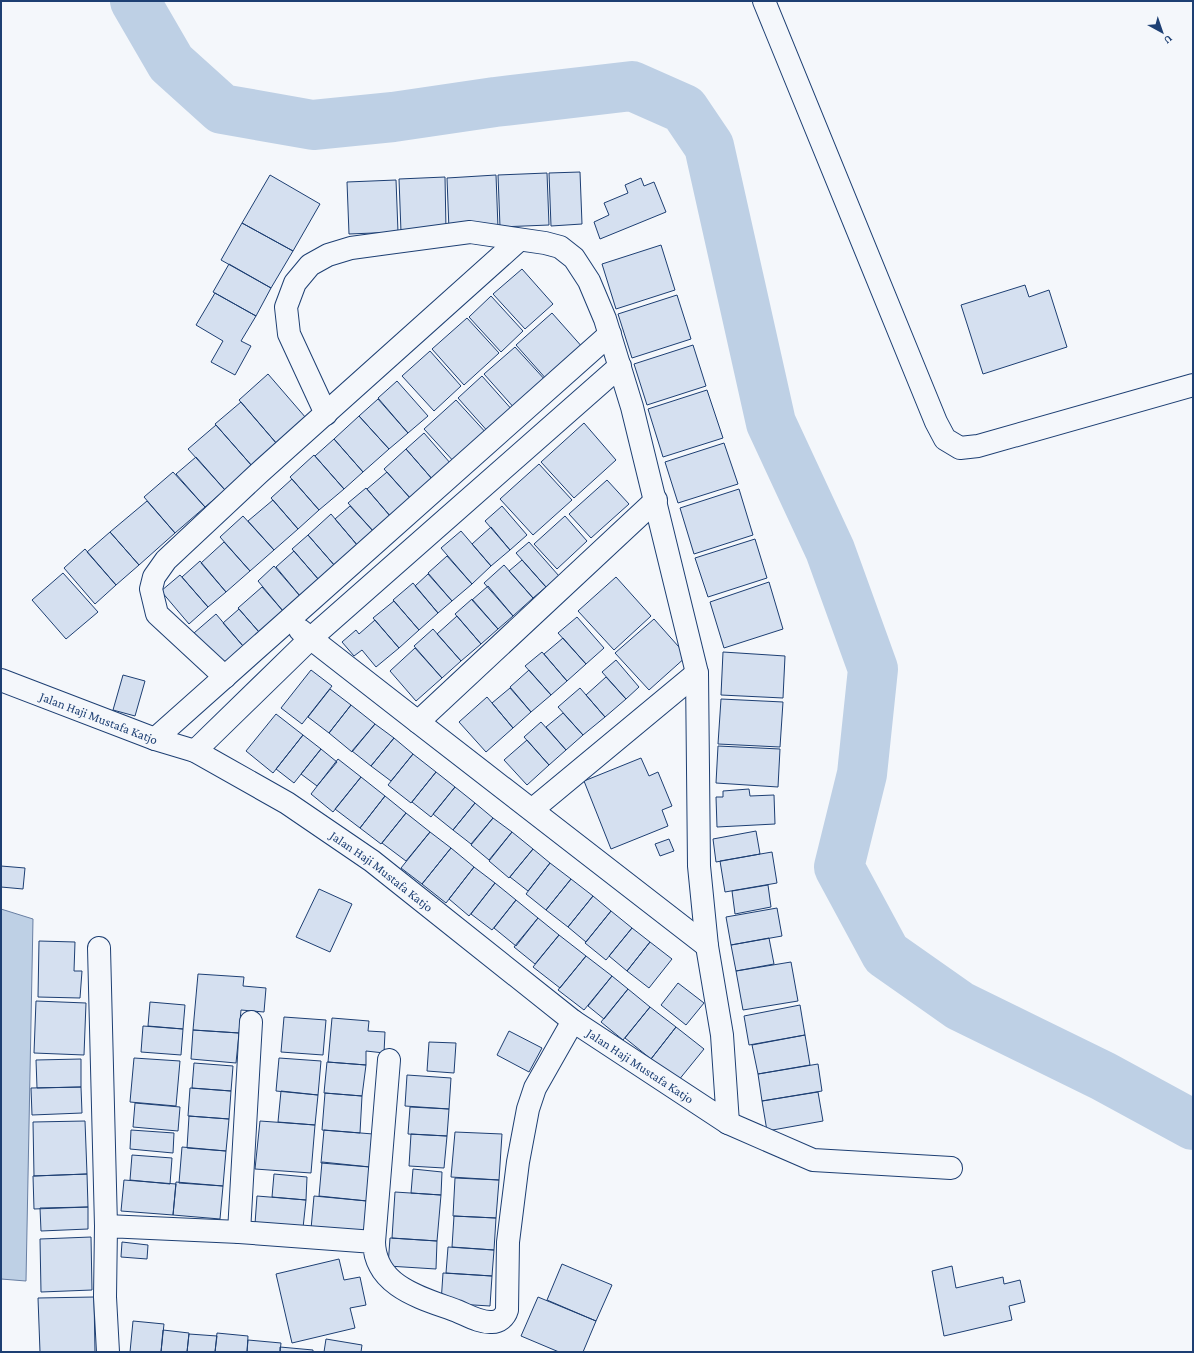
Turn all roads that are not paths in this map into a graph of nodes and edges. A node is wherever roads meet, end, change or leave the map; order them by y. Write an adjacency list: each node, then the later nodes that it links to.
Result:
1 (764, 1): 5 (street)
2 (519, 240): 3 (street); 6 (street); 6 (street)
3 (610, 334): 4 (street); 8 (street)
4 (620, 366): 7 (street); 9 (street)
5 (1193, 385)
6 (326, 414): 11 (street)
7 (656, 500): 10 (street); 13 (street)
8 (289, 621): 9 (street); 11 (street)
9 (310, 639): 13 (street); 15 (street)
10 (697, 673): 16 (street); 17 (street)
11 (225, 677): 14 (street)
12 (1, 680): 14 (street, Jalan Haji Mustafa Katjo)
13 (418, 722): 16 (street)
14 (155, 739): 15 (street, Jalan Haji Mustafa Katjo)
15 (195, 751): 19 (street, Jalan Haji Mustafa Katjo)
16 (534, 809): 17 (street)
17 (708, 946): 22 (street)
18 (99, 948): 24 (street)
19 (573, 1021): 22 (street, Jalan Haji Mustafa Katjo); 26 (street)
20 (251, 1022): 25 (street)
21 (389, 1060): 26 (street)
22 (728, 1123): 23 (street, Jalan Haji Mustafa Katjo)
23 (951, 1168)
24 (106, 1226): 25 (street); 27 (street)
25 (239, 1232): 26 (street)
26 (374, 1242)
27 (108, 1352)

